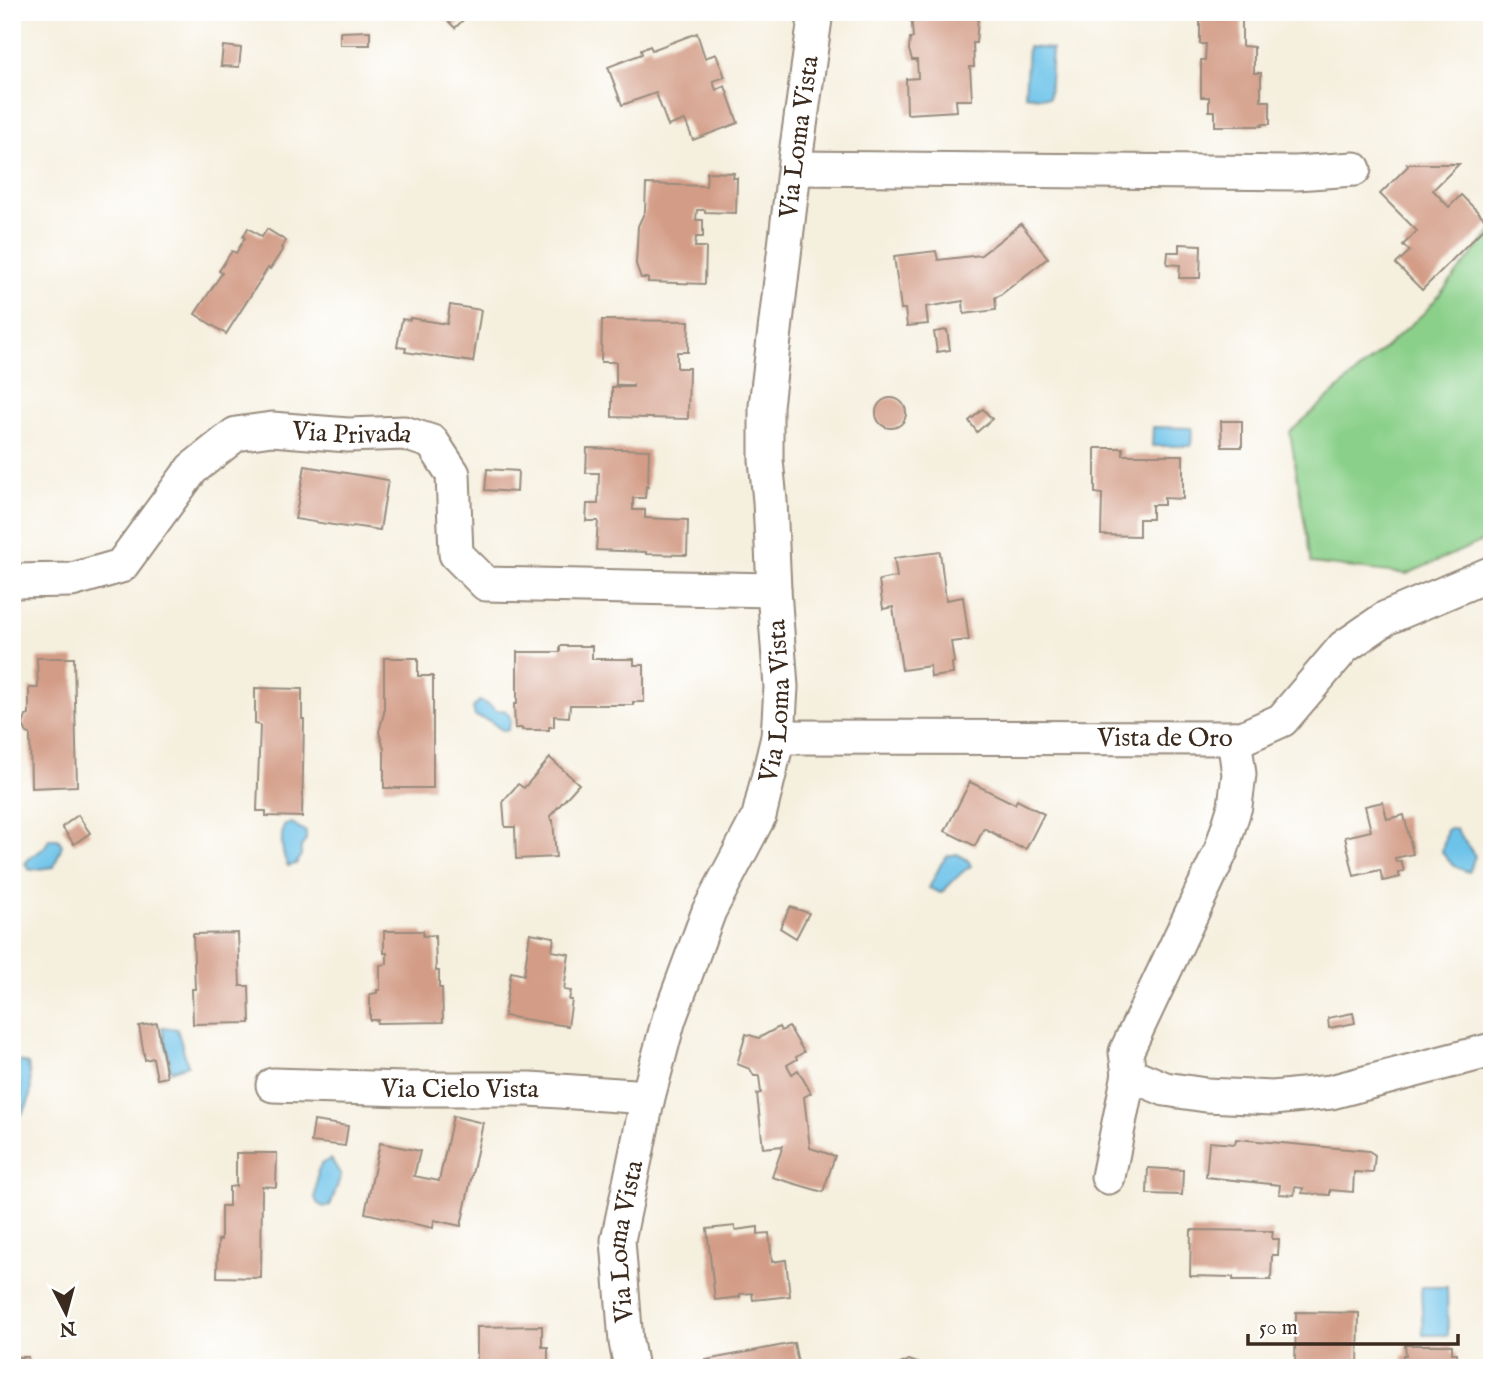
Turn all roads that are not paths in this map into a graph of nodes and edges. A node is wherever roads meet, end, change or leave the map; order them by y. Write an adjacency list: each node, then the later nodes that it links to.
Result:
1 (816, 12): 2 (street, Via Loma Vista)
2 (795, 167): 3 (street); 6 (street, Via Loma Vista)
3 (1354, 169)
4 (1492, 573): 8 (street)
5 (12, 581): 6 (street, Via Privada)
6 (774, 590): 7 (street, Via Loma Vista)
7 (778, 737): 8 (street, Vista de Oro); 12 (street, Via Loma Vista)
8 (1234, 738): 10 (street, Vista de Oro)
9 (1492, 1049): 10 (street)
10 (1129, 1074): 13 (street, Vista de Oro)
11 (273, 1086): 12 (street, Via Cielo Vista)
12 (648, 1097): 14 (street, Via Loma Vista)
13 (1108, 1177)
14 (631, 1368)

